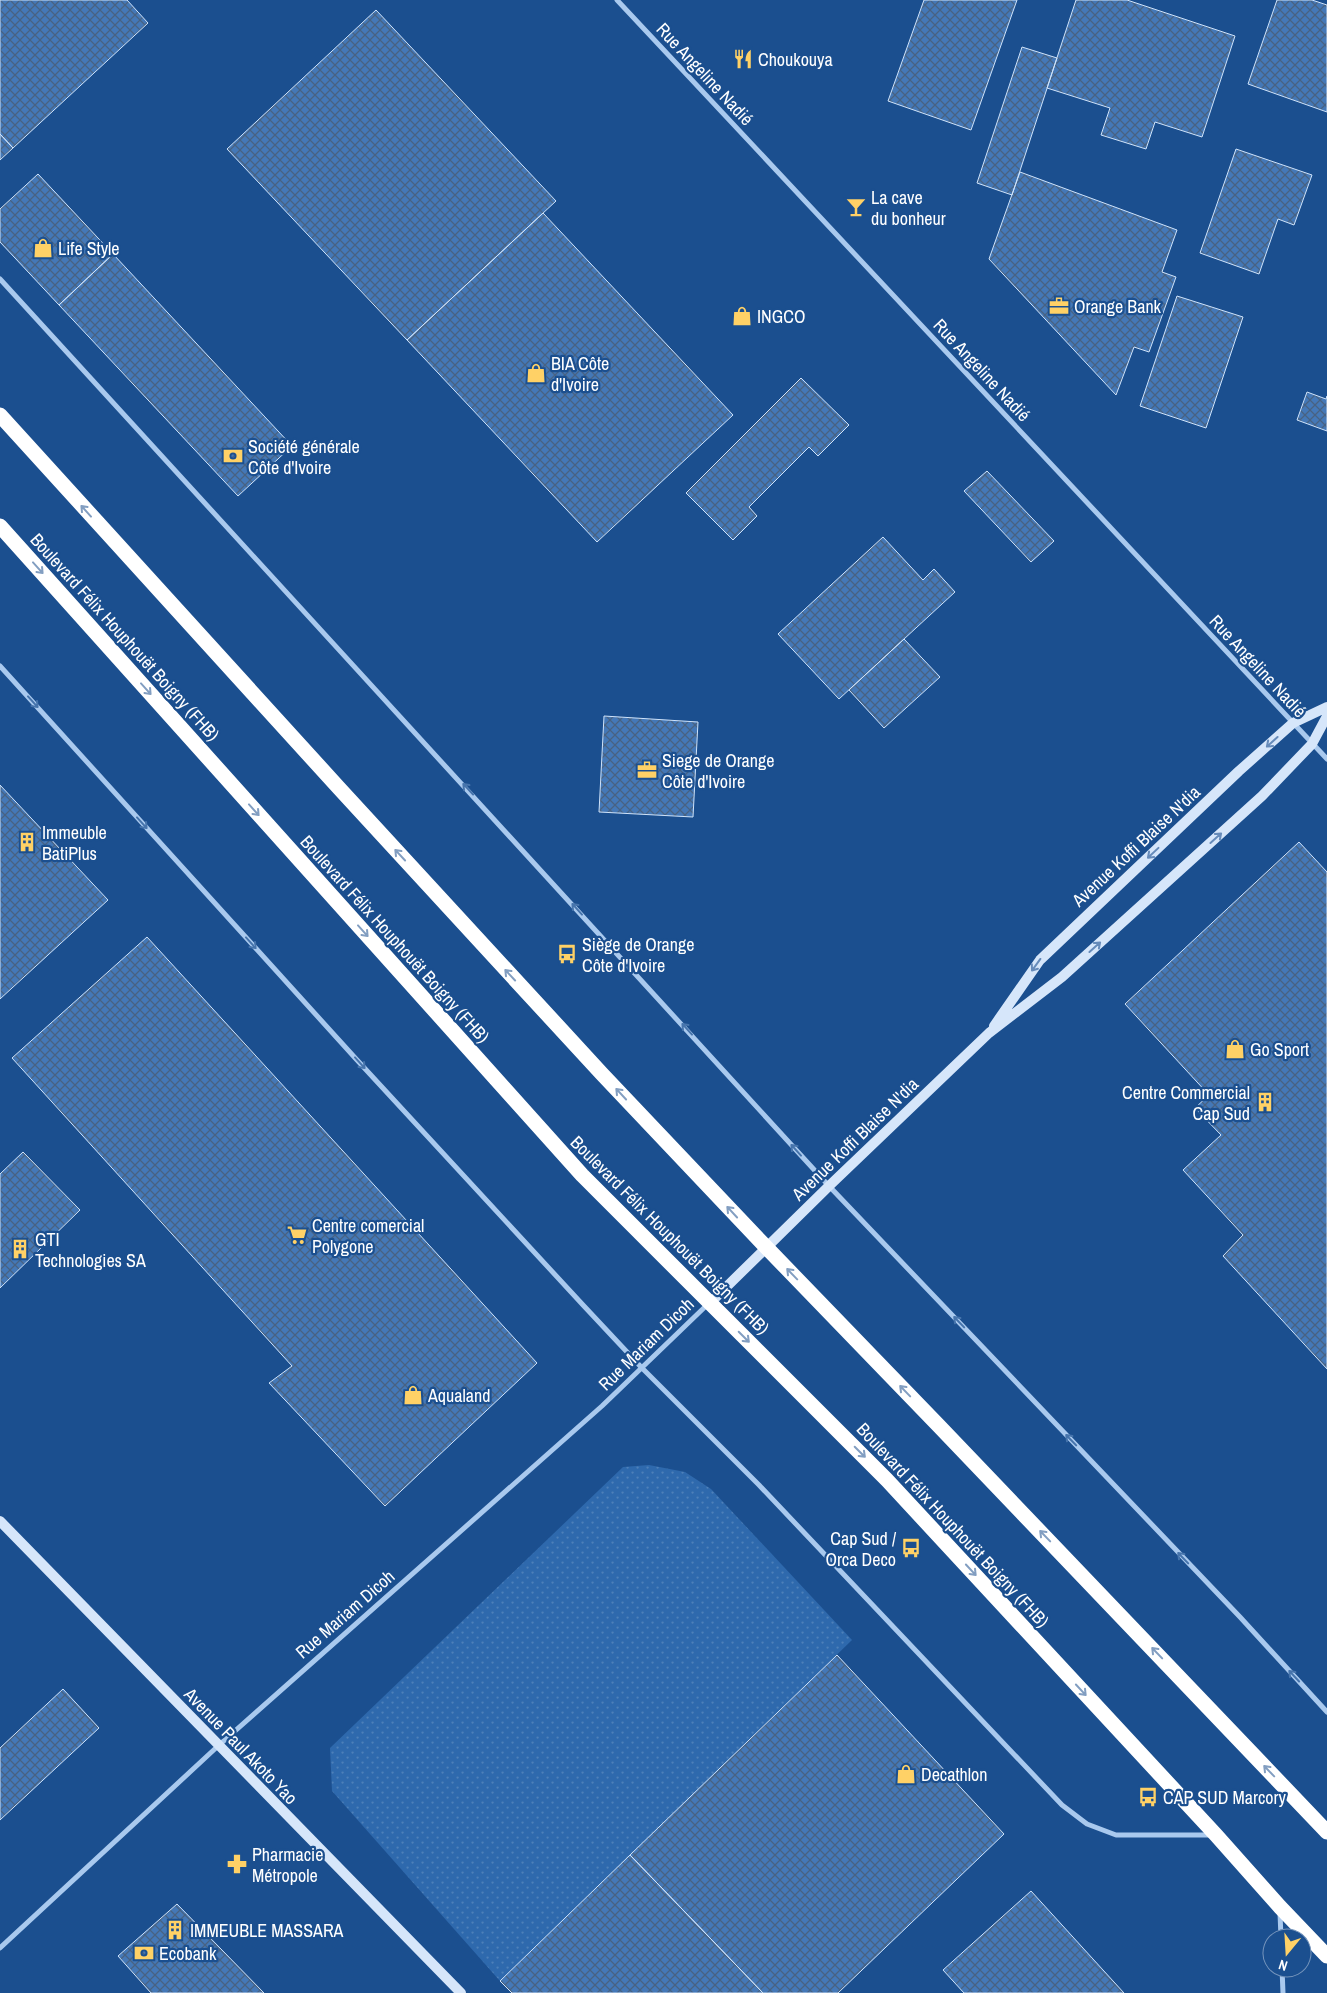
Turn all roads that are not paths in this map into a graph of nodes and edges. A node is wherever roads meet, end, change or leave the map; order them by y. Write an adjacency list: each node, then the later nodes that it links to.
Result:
1 (617, 0): 8 (street, Rue Angeline Nadié)
2 (0, 279): 12 (street, one-way to 2)
3 (0, 415): 13 (highway, one-way to 3)
4 (2, 528): 14 (highway, Boulevard Félix Houphouët Boigny (FHB), one-way to 14)
5 (0, 666): 15 (street, one-way to 15)
6 (1327, 707): 8 (street, Avenue Koffi Blaise N'dia)
7 (1327, 716): 9 (street, Avenue Koffi Blaise N'dia)
8 (1293, 723): 9 (street, Rue Angeline Nadié); 11 (street, Avenue Koffi Blaise N'dia, one-way to 11)
9 (1312, 744): 10 (street, Rue Angeline Nadié); 11 (street, Avenue Koffi Blaise N'dia, one-way to 9)
10 (1327, 759)
11 (989, 1033): 12 (street, Avenue Koffi Blaise N'dia)
12 (829, 1186): 13 (street, Avenue Koffi Blaise N'dia); 17 (street, one-way to 12)
13 (766, 1248): 14 (street, Avenue Koffi Blaise N'dia); 19 (highway, one-way to 13)
14 (710, 1303): 15 (street, Rue Mariam Dicoh); 20 (highway, Boulevard Félix Houphouët Boigny (FHB), one-way to 20)
15 (642, 1368): 18 (street, Rue Mariam Dicoh); 20 (street)
16 (0, 1521): 18 (street, Avenue Paul Akoto Yao)
17 (1327, 1712)
18 (218, 1746): 23 (street, Rue Mariam Dicoh); 26 (street, Avenue Paul Akoto Yao)
19 (1327, 1832)
20 (1216, 1835): 21 (highway, Boulevard Félix Houphouët Boigny (FHB))
21 (1280, 1907): 22 (street); 24 (highway, Boulevard Félix Houphouët Boigny (FHB))
22 (1281, 1928)
23 (0, 1948)
24 (1327, 1956)
25 (1282, 1978): 27 (street)
26 (461, 1993)
27 (1283, 1993)

